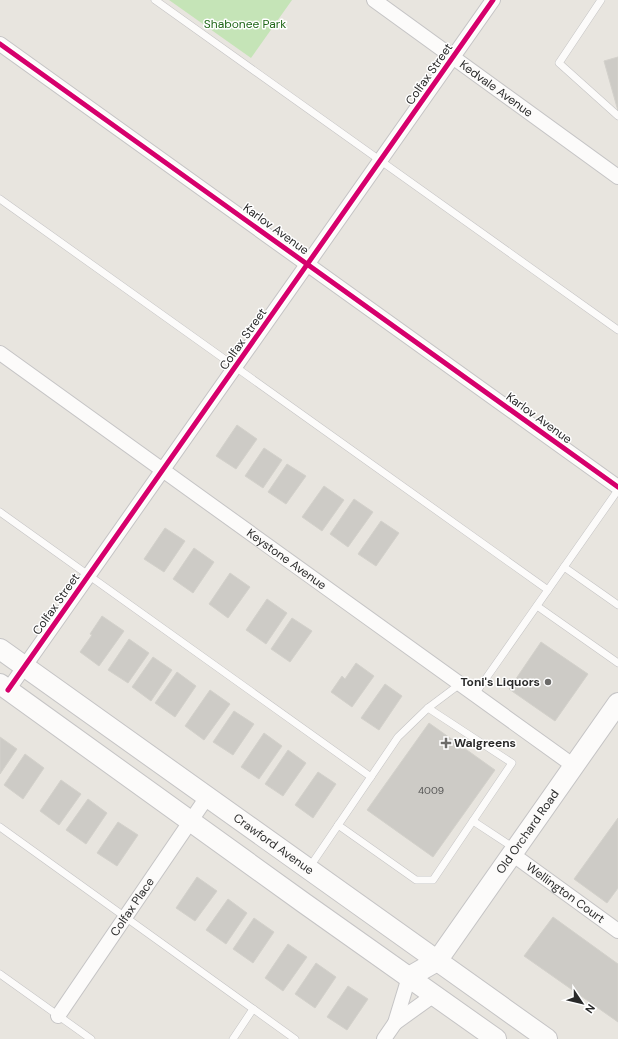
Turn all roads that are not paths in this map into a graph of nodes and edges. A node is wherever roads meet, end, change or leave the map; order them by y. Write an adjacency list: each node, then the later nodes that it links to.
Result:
1 (155, 0): 8 (lane)
2 (374, 0): 6 (street, Kedvale Avenue)
3 (493, 0): 6 (street, Colfax Street)
4 (601, 0): 7 (lane)
5 (0, 44): 11 (street, Karlov Avenue)
6 (453, 57): 8 (street, Colfax Street); 9 (street, Kedvale Avenue)
7 (618, 116)
8 (381, 161): 11 (street, Colfax Street); 12 (lane)
9 (618, 177)
10 (0, 199): 14 (lane)
11 (308, 265): 14 (street, Colfax Street); 16 (street, Karlov Avenue)
12 (618, 330)
13 (0, 353): 15 (street, Keystone Avenue)
14 (235, 368): 15 (street, Colfax Street); 21 (lane)
15 (163, 469): 20 (street, Colfax Street); 27 (street, Keystone Avenue)
16 (618, 487)
17 (618, 490): 19 (lane)
18 (0, 512): 20 (lane)
19 (564, 567): 21 (lane); 22 (lane)
20 (89, 576): 26 (street, Colfax Street); 33 (lane)
21 (548, 590): 23 (lane)
22 (618, 605)
23 (537, 606): 25 (lane); 29 (lane)
24 (0, 649): 26 (main road, Crawford Avenue)
25 (618, 663)
26 (24, 666): 28 (street, Colfax Street); 34 (main road, Crawford Avenue)
27 (460, 684): 29 (street, Keystone Avenue); 31 (lane)
28 (4, 687): 36 (main road)
29 (475, 694): 32 (street, Keystone Avenue)
30 (618, 702): 32 (main road, Old Orchard Road)
31 (428, 708): 33 (lane); 35 (lane)
32 (574, 766): 39 (main road, Old Orchard Road)
33 (371, 777): 37 (lane)
34 (207, 797): 36 (street, Colfax Place); 40 (main road, Crawford Avenue)
35 (473, 820): 37 (lane); 39 (lane)
36 (191, 821): 41 (street, Colfax Place); 45 (main road)
37 (338, 825): 40 (lane)
38 (0, 827): 41 (lane)
39 (514, 852): 42 (street, Wellington Court); 43 (main road, Old Orchard Road)
40 (308, 869): 43 (main road, Crawford Avenue)
41 (126, 917): 47 (lane); 48 (street, Colfax Place)
42 (618, 931)
43 (437, 961): 45 (main road, Old Orchard Road); 46 (main road, Old Orchard Road); 55 (main road, Crawford Avenue)
44 (0, 974): 48 (lane)
45 (409, 977): 46 (main road); 49 (street)
46 (434, 995): 49 (street); 54 (main road)
47 (253, 1009): 51 (lane); 52 (lane)
48 (58, 1016): 50 (lane)
49 (395, 1023): 53 (street)
50 (91, 1039)
51 (233, 1039)
52 (295, 1039)
53 (384, 1039)
54 (496, 1039)
55 (547, 1039)

